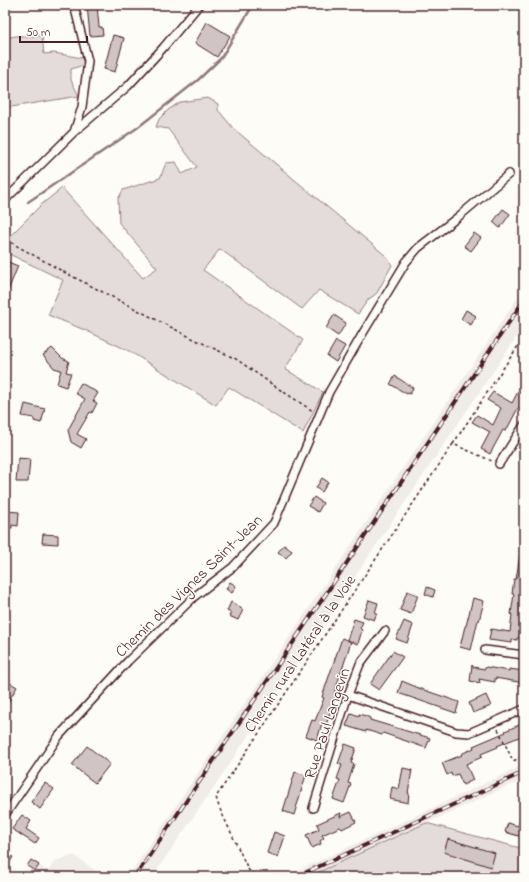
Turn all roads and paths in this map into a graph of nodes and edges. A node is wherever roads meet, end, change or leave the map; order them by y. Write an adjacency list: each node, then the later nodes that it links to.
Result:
1 (74, 5): 3 (street)
2 (199, 5): 3 (street)
3 (74, 132): 5 (street)
4 (509, 174): 8 (street, Chemin des Vignes Saint-Jean)
5 (5, 202)
6 (5, 243): 8 (path)
7 (524, 337): 10 (path, Chemin rural Latéral à la Voie)
8 (320, 415): 20 (street, Chemin des Vignes Saint-Jean)
9 (524, 425): 11 (street)
10 (453, 444): 11 (path); 21 (path, Chemin rural Latéral à la Voie)
11 (499, 464)
12 (385, 631): 15 (street, Rue Paul Langevin)
13 (485, 650): 14 (street)
14 (524, 655)
15 (348, 695): 17 (street); 19 (street, Rue Paul Langevin)
16 (524, 709): 17 (street)
17 (495, 722): 18 (path)
18 (524, 756)
19 (313, 808)
20 (5, 815)
21 (258, 877)

